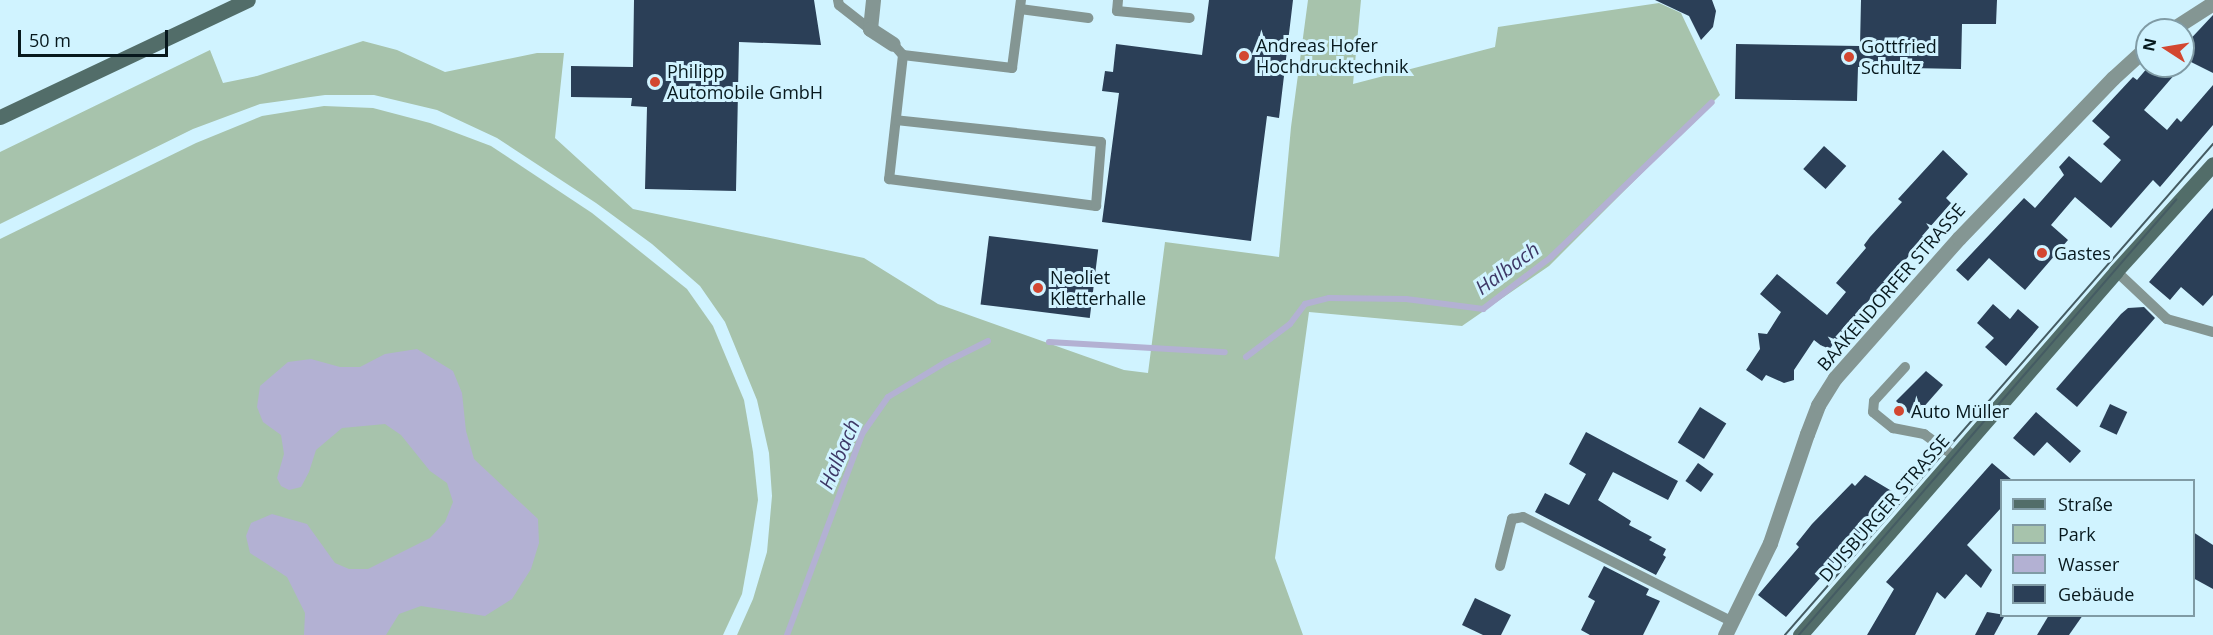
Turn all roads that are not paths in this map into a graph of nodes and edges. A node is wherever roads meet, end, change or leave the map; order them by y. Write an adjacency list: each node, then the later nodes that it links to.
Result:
1 (248, 0): 13 (main road)
2 (838, 0): 10 (lane)
3 (873, 0): 10 (street)
4 (1118, 0): 8 (lane)
5 (2213, 3): 9 (street)
6 (1021, 5): 7 (lane); 11 (lane)
7 (1088, 18)
8 (1190, 18)
9 (2190, 18)
10 (870, 29): 11 (street)
11 (898, 50): 14 (lane)
12 (2135, 58): 21 (street, BAAKENDORFER STRASSE)
13 (0, 117)
14 (896, 120): 14 (lane)
15 (2213, 164): 16 (main road, DUISBURGER STRASSE)
16 (2116, 271): 17 (lane); 19 (main road, DUISBURGER STRASSE)
17 (2213, 332)
18 (1905, 368): 19 (lane)
19 (1954, 456): 22 (main road, DUISBURGER STRASSE)
20 (1500, 566): 21 (lane)
21 (1728, 628)
22 (1800, 635)

